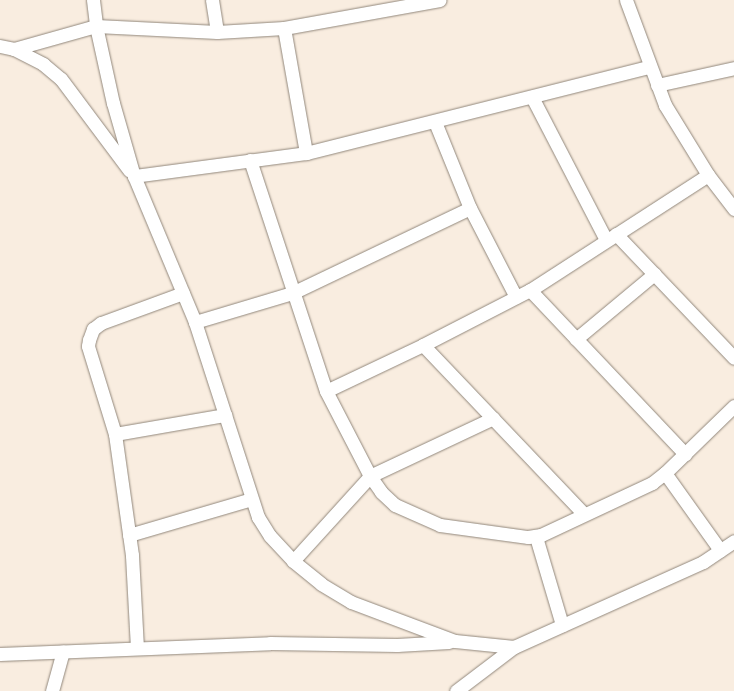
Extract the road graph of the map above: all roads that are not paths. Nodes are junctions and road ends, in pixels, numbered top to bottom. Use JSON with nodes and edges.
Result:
{"nodes":[{"id":1,"x":93,"y":0,"type":"edge"},
{"id":2,"x":212,"y":0,"type":"edge"},
{"id":3,"x":439,"y":0,"type":"edge"},
{"id":4,"x":626,"y":0,"type":"edge"},
{"id":5,"x":96,"y":26,"type":"junction"},
{"id":6,"x":284,"y":28,"type":"junction"},
{"id":7,"x":217,"y":32,"type":"junction"},
{"id":8,"x":0,"y":46,"type":"edge"},
{"id":9,"x":14,"y":49,"type":"junction"},
{"id":10,"x":649,"y":67,"type":"junction"},
{"id":11,"x":734,"y":68,"type":"edge"},
{"id":12,"x":657,"y":85,"type":"junction"},
{"id":13,"x":532,"y":97,"type":"junction"},
{"id":14,"x":435,"y":122,"type":"junction"},
{"id":15,"x":306,"y":153,"type":"junction"},
{"id":16,"x":250,"y":160,"type":"junction"},
{"id":17,"x":134,"y":176,"type":"junction"},
{"id":18,"x":708,"y":176,"type":"junction"},
{"id":19,"x":470,"y":208,"type":"junction"},
{"id":20,"x":734,"y":209,"type":"edge"},
{"id":21,"x":611,"y":237,"type":"junction"},
{"id":22,"x":654,"y":274,"type":"junction"},
{"id":23,"x":530,"y":290,"type":"junction"},
{"id":24,"x":183,"y":293,"type":"junction"},
{"id":25,"x":292,"y":294,"type":"junction"},
{"id":26,"x":516,"y":297,"type":"junction"},
{"id":27,"x":195,"y":322,"type":"junction"},
{"id":28,"x":576,"y":340,"type":"junction"},
{"id":29,"x":423,"y":345,"type":"junction"},
{"id":30,"x":734,"y":358,"type":"edge"},
{"id":31,"x":326,"y":391,"type":"junction"},
{"id":32,"x":734,"y":406,"type":"edge"},
{"id":33,"x":225,"y":415,"type":"junction"},
{"id":34,"x":493,"y":418,"type":"junction"},
{"id":35,"x":115,"y":434,"type":"junction"},
{"id":36,"x":685,"y":454,"type":"junction"},
{"id":37,"x":665,"y":473,"type":"junction"},
{"id":38,"x":370,"y":476,"type":"junction"},
{"id":39,"x":251,"y":499,"type":"junction"},
{"id":40,"x":584,"y":514,"type":"junction"},
{"id":41,"x":129,"y":535,"type":"junction"},
{"id":42,"x":536,"y":537,"type":"junction"},
{"id":43,"x":734,"y":540,"type":"edge"},
{"id":44,"x":720,"y":550,"type":"junction"},
{"id":45,"x":293,"y":561,"type":"junction"},
{"id":46,"x":562,"y":625,"type":"junction"},
{"id":47,"x":455,"y":641,"type":"junction"},
{"id":48,"x":514,"y":647,"type":"junction"},
{"id":49,"x":137,"y":648,"type":"junction"},
{"id":50,"x":63,"y":651,"type":"junction"},
{"id":51,"x":0,"y":654,"type":"edge"},
{"id":52,"x":52,"y":691,"type":"edge"},
{"id":53,"x":456,"y":691,"type":"edge"}],
"edges":[{"from":1,"to":5,"type":"street"},
{"from":2,"to":7,"type":"street"},
{"from":3,"to":6,"type":"street"},
{"from":4,"to":10,"type":"street"},
{"from":5,"to":7,"type":"street"},
{"from":5,"to":9,"type":"street"},
{"from":5,"to":17,"type":"street"},
{"from":6,"to":7,"type":"street"},
{"from":6,"to":15,"type":"street"},
{"from":8,"to":9,"type":"street"},
{"from":9,"to":17,"type":"street"},
{"from":10,"to":12,"type":"street"},
{"from":10,"to":13,"type":"street"},
{"from":11,"to":12,"type":"street"},
{"from":12,"to":18,"type":"street"},
{"from":13,"to":14,"type":"street"},
{"from":13,"to":21,"type":"street"},
{"from":14,"to":15,"type":"street"},
{"from":14,"to":19,"type":"street"},
{"from":15,"to":16,"type":"street"},
{"from":16,"to":17,"type":"street"},
{"from":16,"to":25,"type":"street"},
{"from":17,"to":24,"type":"street"},
{"from":18,"to":20,"type":"street"},
{"from":18,"to":21,"type":"street"},
{"from":19,"to":25,"type":"street"},
{"from":19,"to":26,"type":"street"},
{"from":21,"to":22,"type":"street"},
{"from":21,"to":23,"type":"street"},
{"from":22,"to":28,"type":"street"},
{"from":22,"to":30,"type":"street"},
{"from":23,"to":26,"type":"street"},
{"from":23,"to":28,"type":"street"},
{"from":24,"to":27,"type":"street"},
{"from":24,"to":35,"type":"street"},
{"from":25,"to":27,"type":"street"},
{"from":25,"to":31,"type":"street"},
{"from":26,"to":29,"type":"street"},
{"from":27,"to":33,"type":"street"},
{"from":28,"to":36,"type":"street"},
{"from":29,"to":31,"type":"street"},
{"from":29,"to":34,"type":"street"},
{"from":31,"to":38,"type":"street"},
{"from":32,"to":36,"type":"street"},
{"from":33,"to":35,"type":"street"},
{"from":33,"to":39,"type":"street"},
{"from":34,"to":38,"type":"street"},
{"from":34,"to":40,"type":"street"},
{"from":35,"to":41,"type":"street"},
{"from":36,"to":37,"type":"street"},
{"from":37,"to":40,"type":"street"},
{"from":37,"to":44,"type":"street"},
{"from":38,"to":42,"type":"street"},
{"from":38,"to":45,"type":"street"},
{"from":39,"to":41,"type":"street"},
{"from":39,"to":45,"type":"street"},
{"from":40,"to":42,"type":"street"},
{"from":41,"to":49,"type":"street"},
{"from":42,"to":46,"type":"street"},
{"from":43,"to":44,"type":"street"},
{"from":44,"to":46,"type":"street"},
{"from":45,"to":47,"type":"street"},
{"from":46,"to":48,"type":"street"},
{"from":47,"to":48,"type":"street"},
{"from":47,"to":49,"type":"street"},
{"from":48,"to":53,"type":"street"},
{"from":49,"to":50,"type":"street"},
{"from":50,"to":51,"type":"street"},
{"from":50,"to":52,"type":"street"}]}
